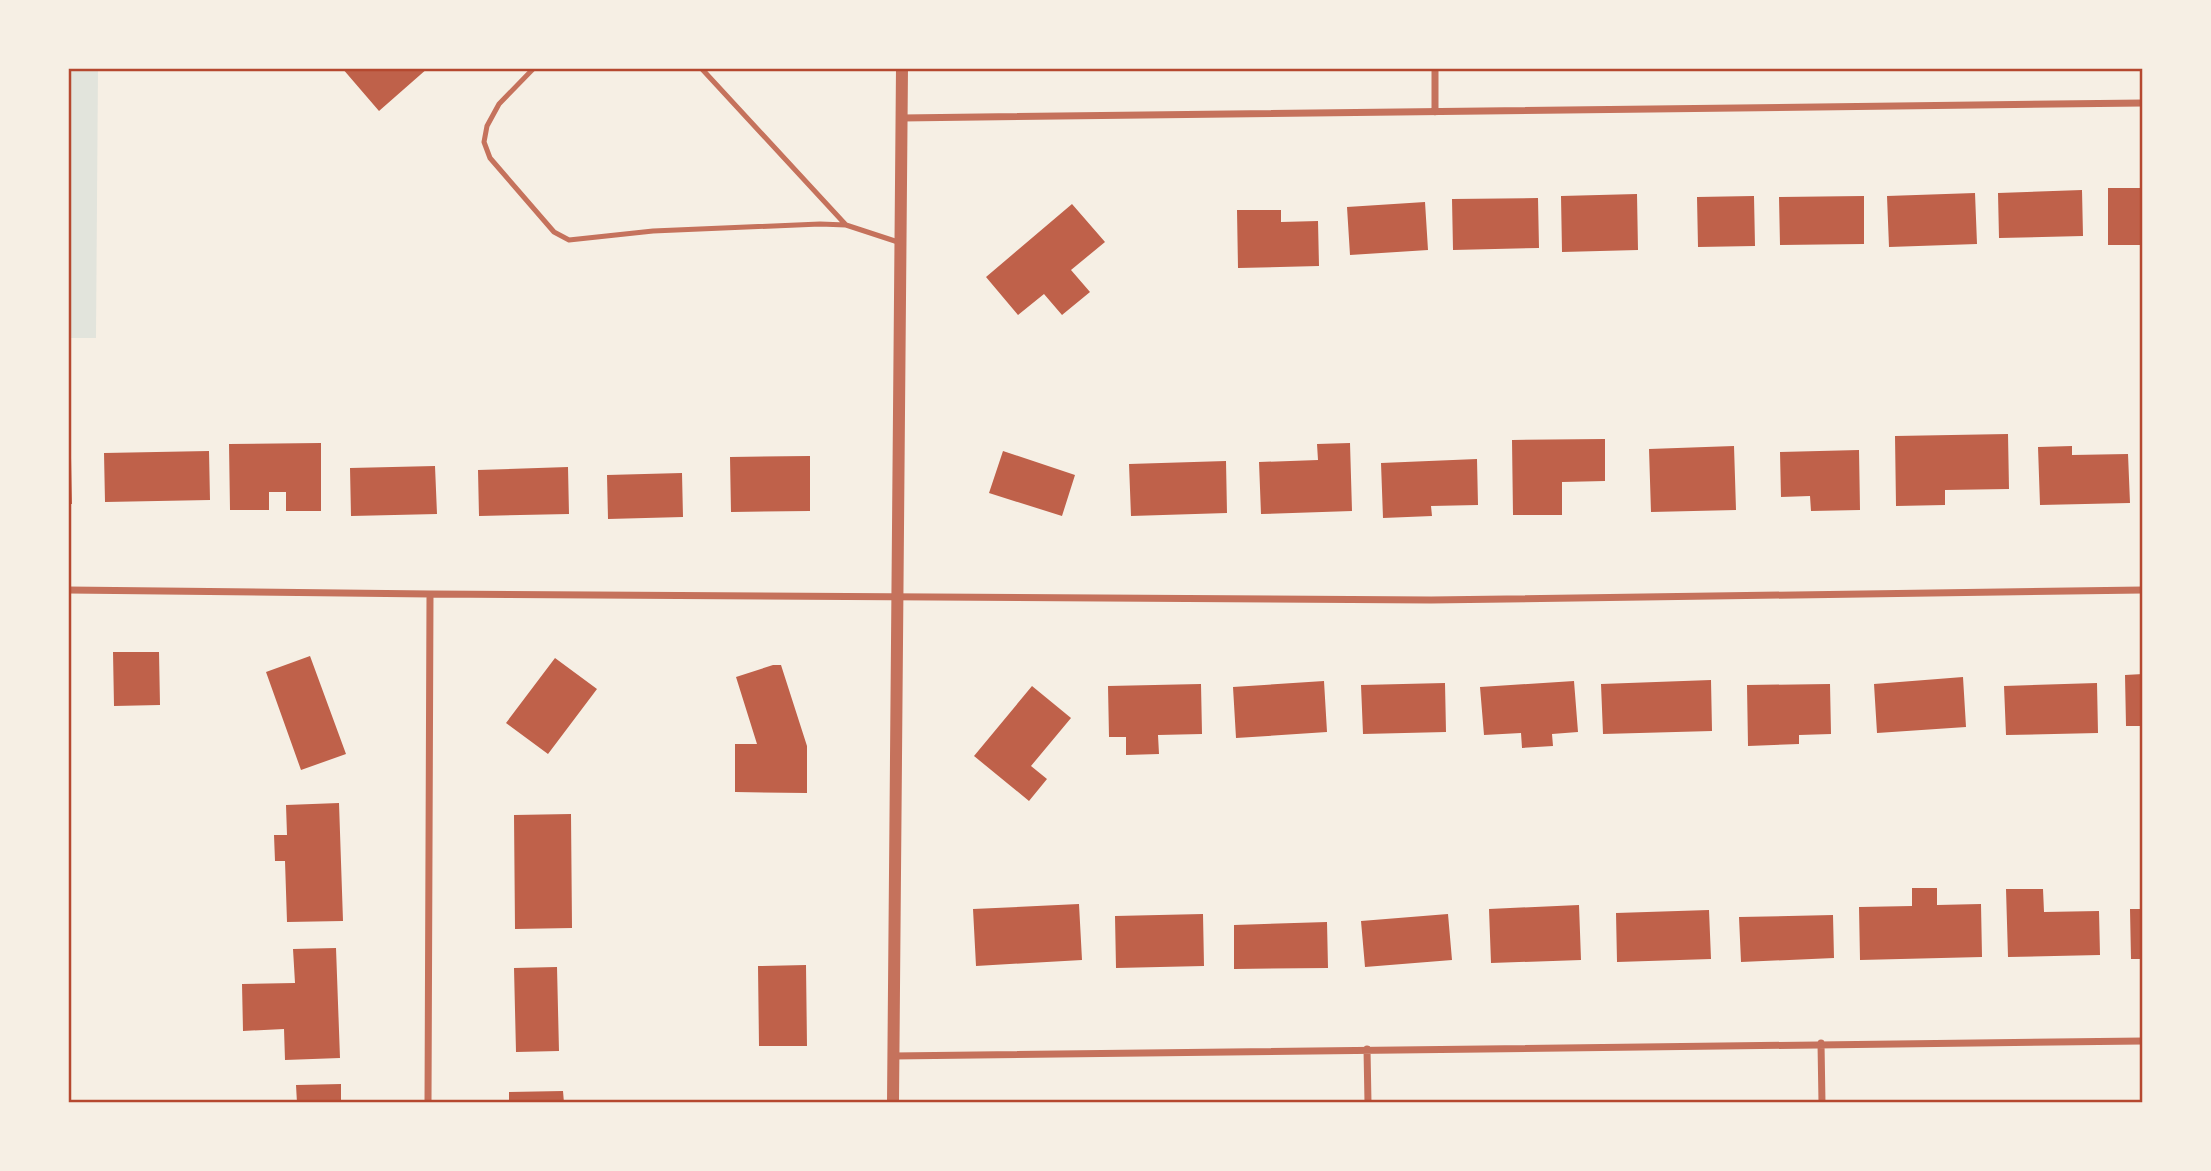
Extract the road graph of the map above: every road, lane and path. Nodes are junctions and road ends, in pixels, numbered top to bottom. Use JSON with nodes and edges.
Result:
{"nodes":[{"id":1,"x":534,"y":68,"type":"edge"},
{"id":2,"x":701,"y":68,"type":"edge"},
{"id":3,"x":902,"y":68,"type":"edge"},
{"id":4,"x":1435,"y":68,"type":"edge"},
{"id":5,"x":2143,"y":103,"type":"edge"},
{"id":6,"x":1435,"y":112,"type":"junction"},
{"id":7,"x":902,"y":118,"type":"junction"},
{"id":8,"x":846,"y":225,"type":"junction"},
{"id":9,"x":901,"y":243,"type":"junction"},
{"id":10,"x":68,"y":590,"type":"edge"},
{"id":11,"x":2143,"y":590,"type":"edge"},
{"id":12,"x":430,"y":594,"type":"junction"},
{"id":13,"x":897,"y":597,"type":"junction"},
{"id":14,"x":2143,"y":1041,"type":"edge"},
{"id":15,"x":1821,"y":1043,"type":"junction"},
{"id":16,"x":1367,"y":1049,"type":"junction"},
{"id":17,"x":893,"y":1056,"type":"junction"},
{"id":18,"x":428,"y":1103,"type":"edge"},
{"id":19,"x":893,"y":1103,"type":"edge"},
{"id":20,"x":1368,"y":1103,"type":"edge"},
{"id":21,"x":1822,"y":1103,"type":"edge"}],
"edges":[{"from":1,"to":8,"type":"lane"},
{"from":2,"to":8,"type":"lane"},
{"from":3,"to":7,"type":"street"},
{"from":4,"to":6,"type":"street"},
{"from":5,"to":6,"type":"street"},
{"from":6,"to":7,"type":"street"},
{"from":7,"to":9,"type":"street"},
{"from":8,"to":9,"type":"lane"},
{"from":9,"to":13,"type":"street"},
{"from":10,"to":12,"type":"street"},
{"from":11,"to":13,"type":"street"},
{"from":12,"to":13,"type":"street"},
{"from":12,"to":18,"type":"street"},
{"from":13,"to":17,"type":"street"},
{"from":14,"to":15,"type":"street"},
{"from":15,"to":16,"type":"street"},
{"from":15,"to":21,"type":"street"},
{"from":16,"to":17,"type":"street"},
{"from":16,"to":20,"type":"street"},
{"from":17,"to":19,"type":"street"}]}
